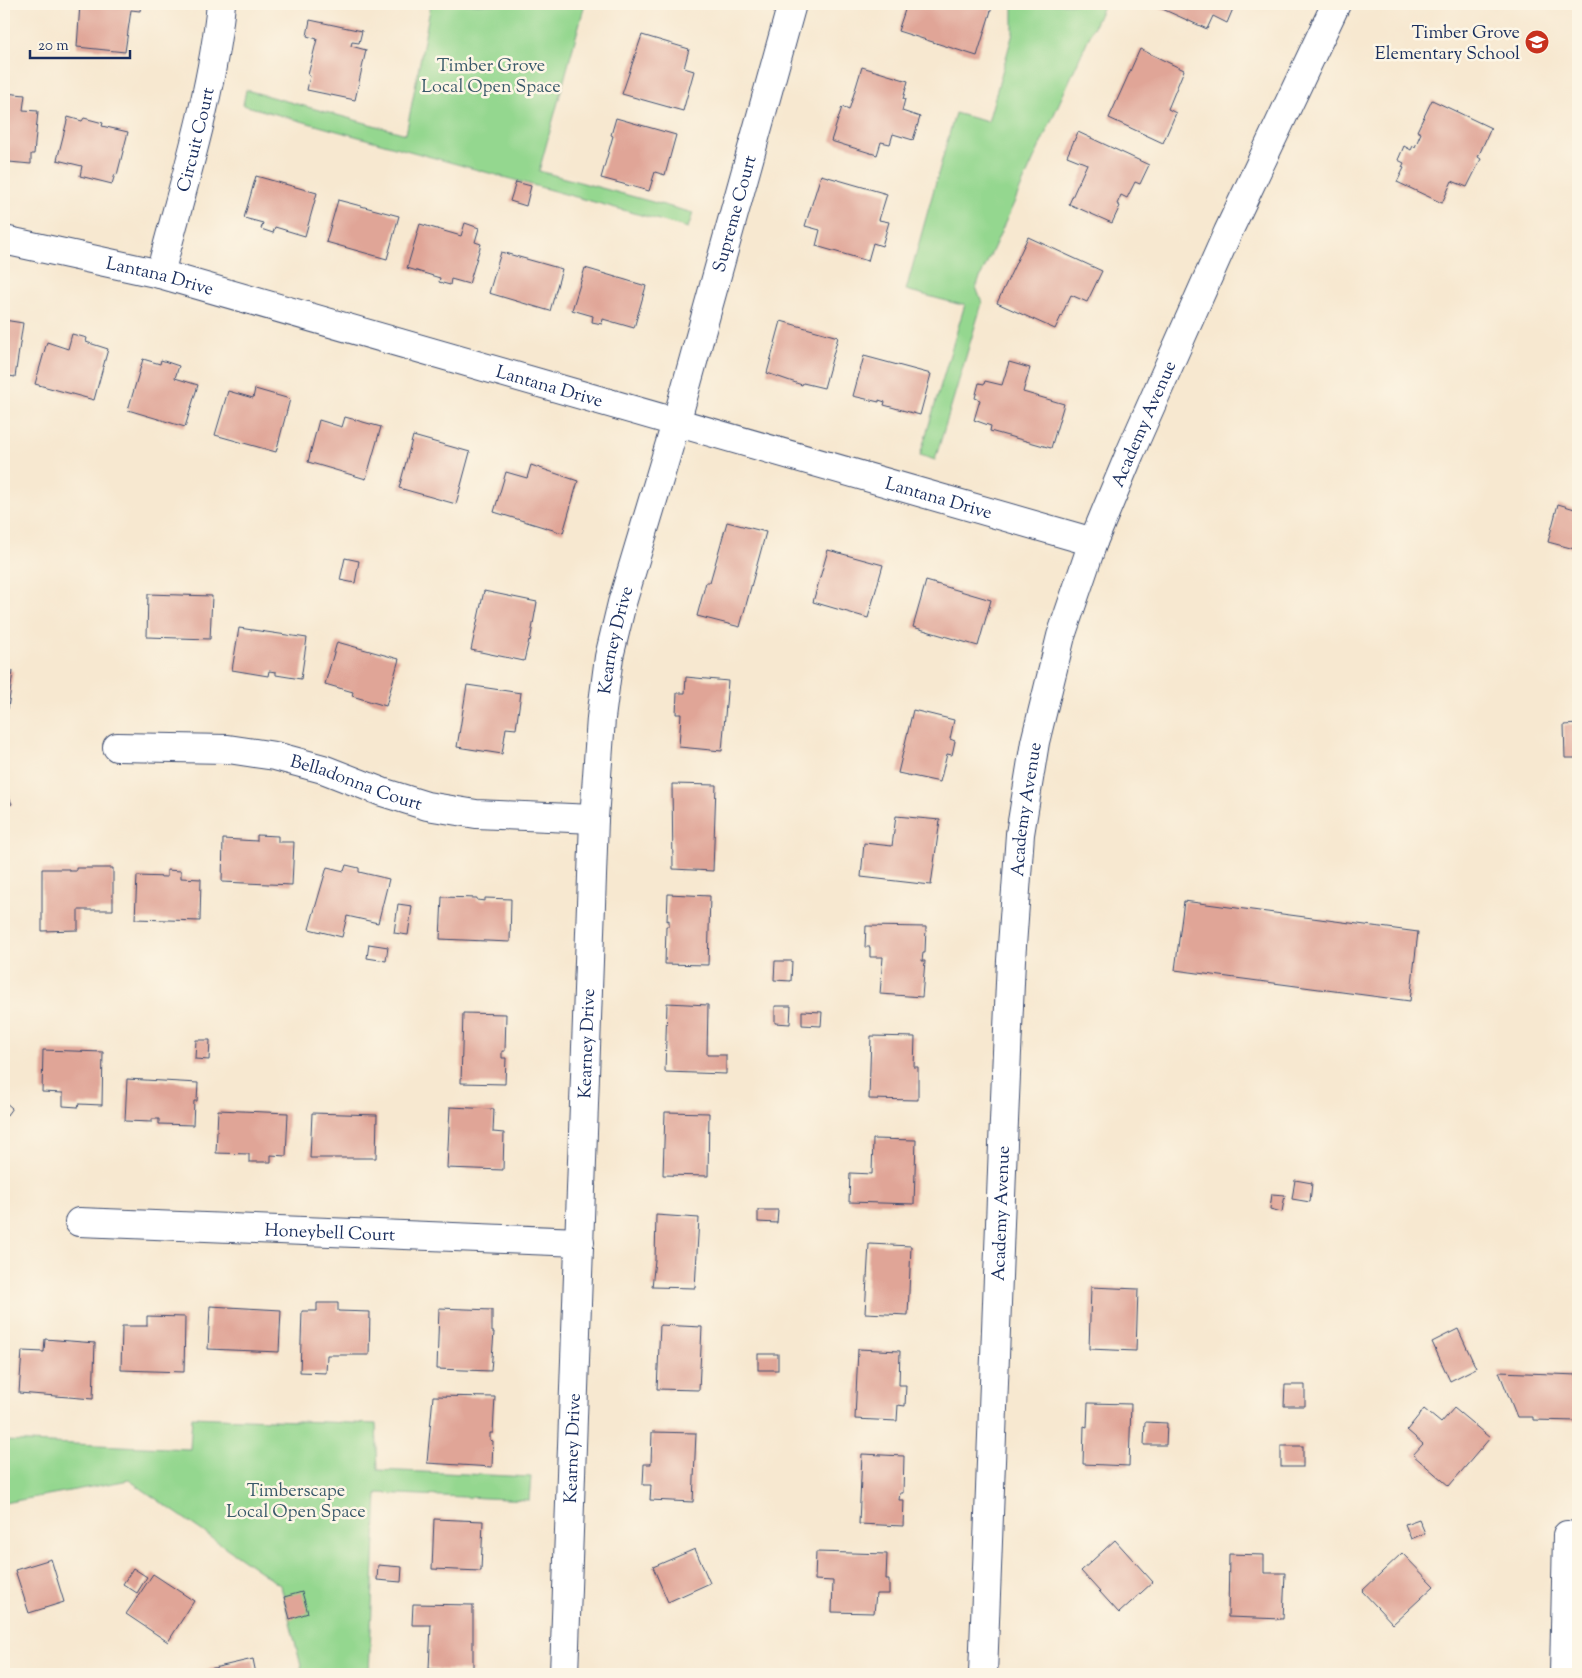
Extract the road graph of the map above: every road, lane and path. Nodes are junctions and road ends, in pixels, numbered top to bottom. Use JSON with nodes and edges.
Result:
{"nodes":[{"id":1,"x":221,"y":4,"type":"edge"},
{"id":2,"x":792,"y":4,"type":"edge"},
{"id":3,"x":1336,"y":4,"type":"edge"},
{"id":4,"x":4,"y":240,"type":"edge"},
{"id":5,"x":160,"y":274,"type":"junction"},
{"id":6,"x":676,"y":423,"type":"junction"},
{"id":7,"x":1092,"y":542,"type":"junction"},
{"id":8,"x":117,"y":747,"type":"dead end"},
{"id":9,"x":594,"y":819,"type":"junction"},
{"id":10,"x":79,"y":1222,"type":"dead end"},
{"id":11,"x":580,"y":1242,"type":"junction"},
{"id":12,"x":1567,"y":1535,"type":"dead end"},
{"id":13,"x":564,"y":1674,"type":"edge"},
{"id":14,"x":571,"y":1674,"type":"edge"},
{"id":15,"x":983,"y":1674,"type":"edge"},
{"id":16,"x":1564,"y":1674,"type":"edge"}],
"edges":[{"from":1,"to":5,"type":"street","name":"Circuit Court"},
{"from":2,"to":6,"type":"street","name":"Supreme Court"},
{"from":3,"to":7,"type":"street","name":"Academy Avenue"},
{"from":4,"to":5,"type":"street","name":"Lantana Drive"},
{"from":5,"to":6,"type":"street","name":"Lantana Drive"},
{"from":6,"to":7,"type":"street","name":"Lantana Drive"},
{"from":6,"to":9,"type":"street","name":"Kearney Drive"},
{"from":7,"to":15,"type":"street","name":"Academy Avenue"},
{"from":8,"to":9,"type":"street","name":"Belladonna Court"},
{"from":9,"to":11,"type":"street","name":"Kearney Drive"},
{"from":10,"to":11,"type":"street","name":"Honeybell Court"},
{"from":11,"to":13,"type":"street","name":"Kearney Drive"},
{"from":12,"to":16,"type":"street"},
{"from":13,"to":14,"type":"street"}]}
